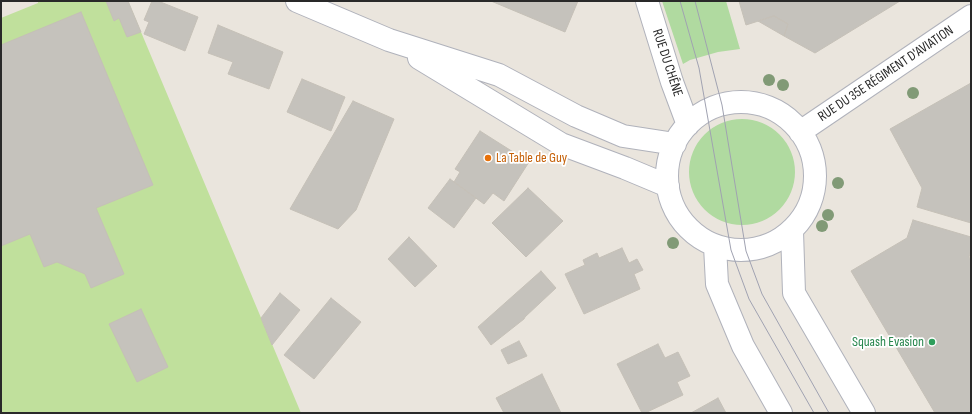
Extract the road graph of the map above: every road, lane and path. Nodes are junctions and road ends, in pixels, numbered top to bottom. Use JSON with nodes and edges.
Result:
{"nodes":[{"id":1,"x":297,"y":1,"type":"edge"},
{"id":2,"x":647,"y":1,"type":"edge"},
{"id":3,"x":971,"y":16,"type":"edge"},
{"id":4,"x":389,"y":40,"type":"junction"},
{"id":5,"x":688,"y":124,"type":"junction"},
{"id":6,"x":800,"y":132,"type":"junction"},
{"id":7,"x":675,"y":144,"type":"junction"},
{"id":8,"x":668,"y":186,"type":"junction"},
{"id":9,"x":792,"y":231,"type":"junction"},
{"id":10,"x":715,"y":246,"type":"junction"},
{"id":11,"x":781,"y":413,"type":"edge"},
{"id":12,"x":864,"y":413,"type":"edge"}],
"edges":[{"from":1,"to":4,"type":"street"},
{"from":2,"to":5,"type":"street","name":"RUE DU CHÊNE"},
{"from":3,"to":6,"type":"street","name":"RUE DU 35E RÉGIMENT D'AVIATION"},
{"from":4,"to":7,"type":"street"},
{"from":4,"to":8,"type":"street"},
{"from":5,"to":6,"type":"street"},
{"from":5,"to":7,"type":"street"},
{"from":6,"to":9,"type":"street"},
{"from":7,"to":8,"type":"street"},
{"from":8,"to":10,"type":"street"},
{"from":9,"to":10,"type":"street"},
{"from":9,"to":12,"type":"street"},
{"from":10,"to":11,"type":"street"}]}
